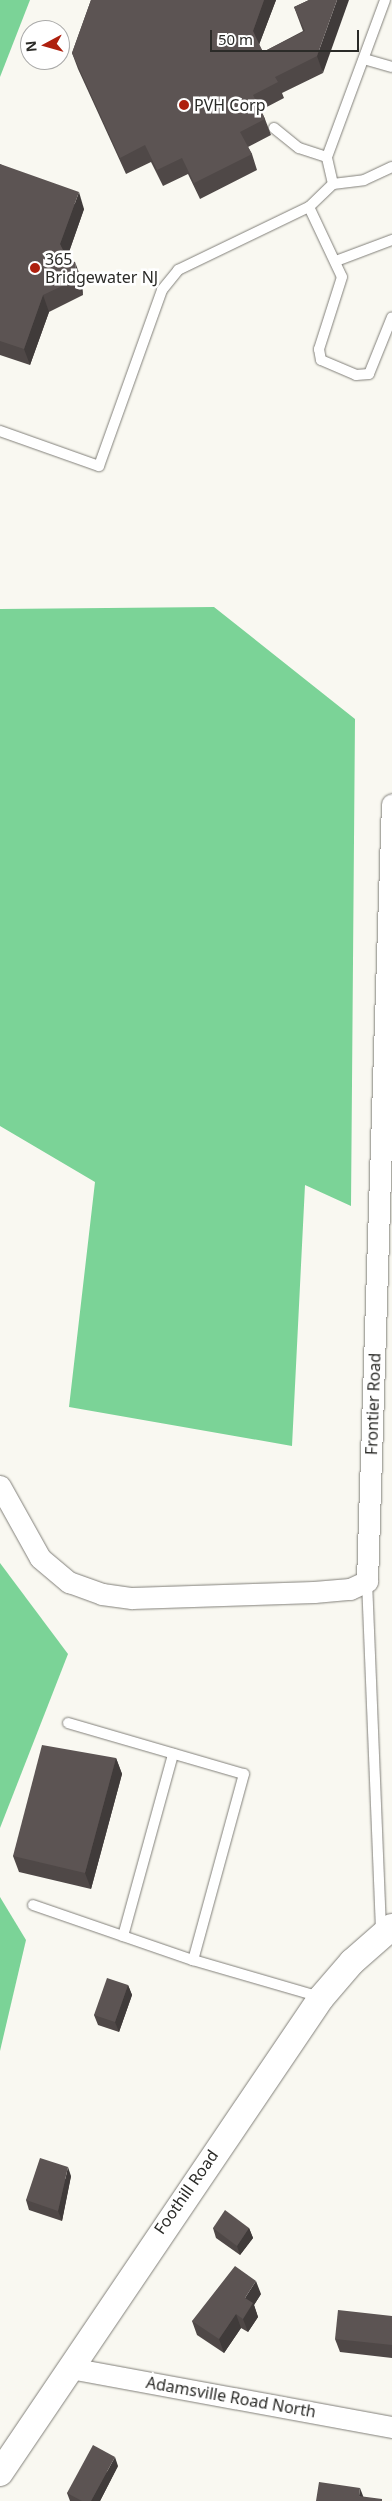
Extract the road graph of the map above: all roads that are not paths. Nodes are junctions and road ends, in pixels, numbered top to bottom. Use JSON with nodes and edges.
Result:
{"nodes":[{"id":1,"x":385,"y":0,"type":"edge"},
{"id":2,"x":364,"y":59,"type":"junction"},
{"id":3,"x":392,"y":67,"type":"edge"},
{"id":4,"x":274,"y":128,"type":"dead end"},
{"id":5,"x":327,"y":157,"type":"junction"},
{"id":6,"x":392,"y":167,"type":"edge"},
{"id":7,"x":333,"y":184,"type":"junction"},
{"id":8,"x":309,"y":207,"type":"junction"},
{"id":9,"x":392,"y":240,"type":"edge"},
{"id":10,"x":336,"y":261,"type":"junction"},
{"id":11,"x":392,"y":317,"type":"edge"},
{"id":12,"x":0,"y":431,"type":"edge"},
{"id":13,"x":392,"y":804,"type":"edge"},
{"id":14,"x":0,"y":1486,"type":"edge"},
{"id":15,"x":367,"y":1581,"type":"junction"},
{"id":16,"x":68,"y":1724,"type":"dead end"},
{"id":17,"x":173,"y":1754,"type":"junction"},
{"id":18,"x":33,"y":1905,"type":"dead end"},
{"id":19,"x":386,"y":1931,"type":"edge"},
{"id":20,"x":123,"y":1936,"type":"junction"},
{"id":21,"x":193,"y":1960,"type":"junction"},
{"id":22,"x":320,"y":1998,"type":"junction"},
{"id":23,"x":70,"y":2368,"type":"junction"},
{"id":24,"x":392,"y":2427,"type":"edge"},
{"id":25,"x":0,"y":2473,"type":"edge"}],
"edges":[{"from":1,"to":2,"type":"lane"},
{"from":2,"to":3,"type":"lane"},
{"from":2,"to":5,"type":"lane"},
{"from":4,"to":5,"type":"lane"},
{"from":5,"to":7,"type":"lane"},
{"from":6,"to":7,"type":"lane"},
{"from":7,"to":8,"type":"lane"},
{"from":8,"to":10,"type":"lane"},
{"from":8,"to":12,"type":"lane"},
{"from":9,"to":10,"type":"lane"},
{"from":10,"to":11,"type":"lane"},
{"from":13,"to":15,"type":"street","name":"Frontier Road"},
{"from":14,"to":15,"type":"street"},
{"from":15,"to":19,"type":"lane"},
{"from":16,"to":17,"type":"lane"},
{"from":17,"to":20,"type":"lane"},
{"from":17,"to":21,"type":"lane"},
{"from":18,"to":20,"type":"lane"},
{"from":19,"to":22,"type":"street","name":"Foothill Road"},
{"from":20,"to":21,"type":"lane"},
{"from":21,"to":22,"type":"lane"},
{"from":22,"to":23,"type":"street","name":"Foothill Road"},
{"from":23,"to":24,"type":"street","name":"Adamsville Road North"},
{"from":23,"to":25,"type":"street","name":"Foothill Road"}]}
